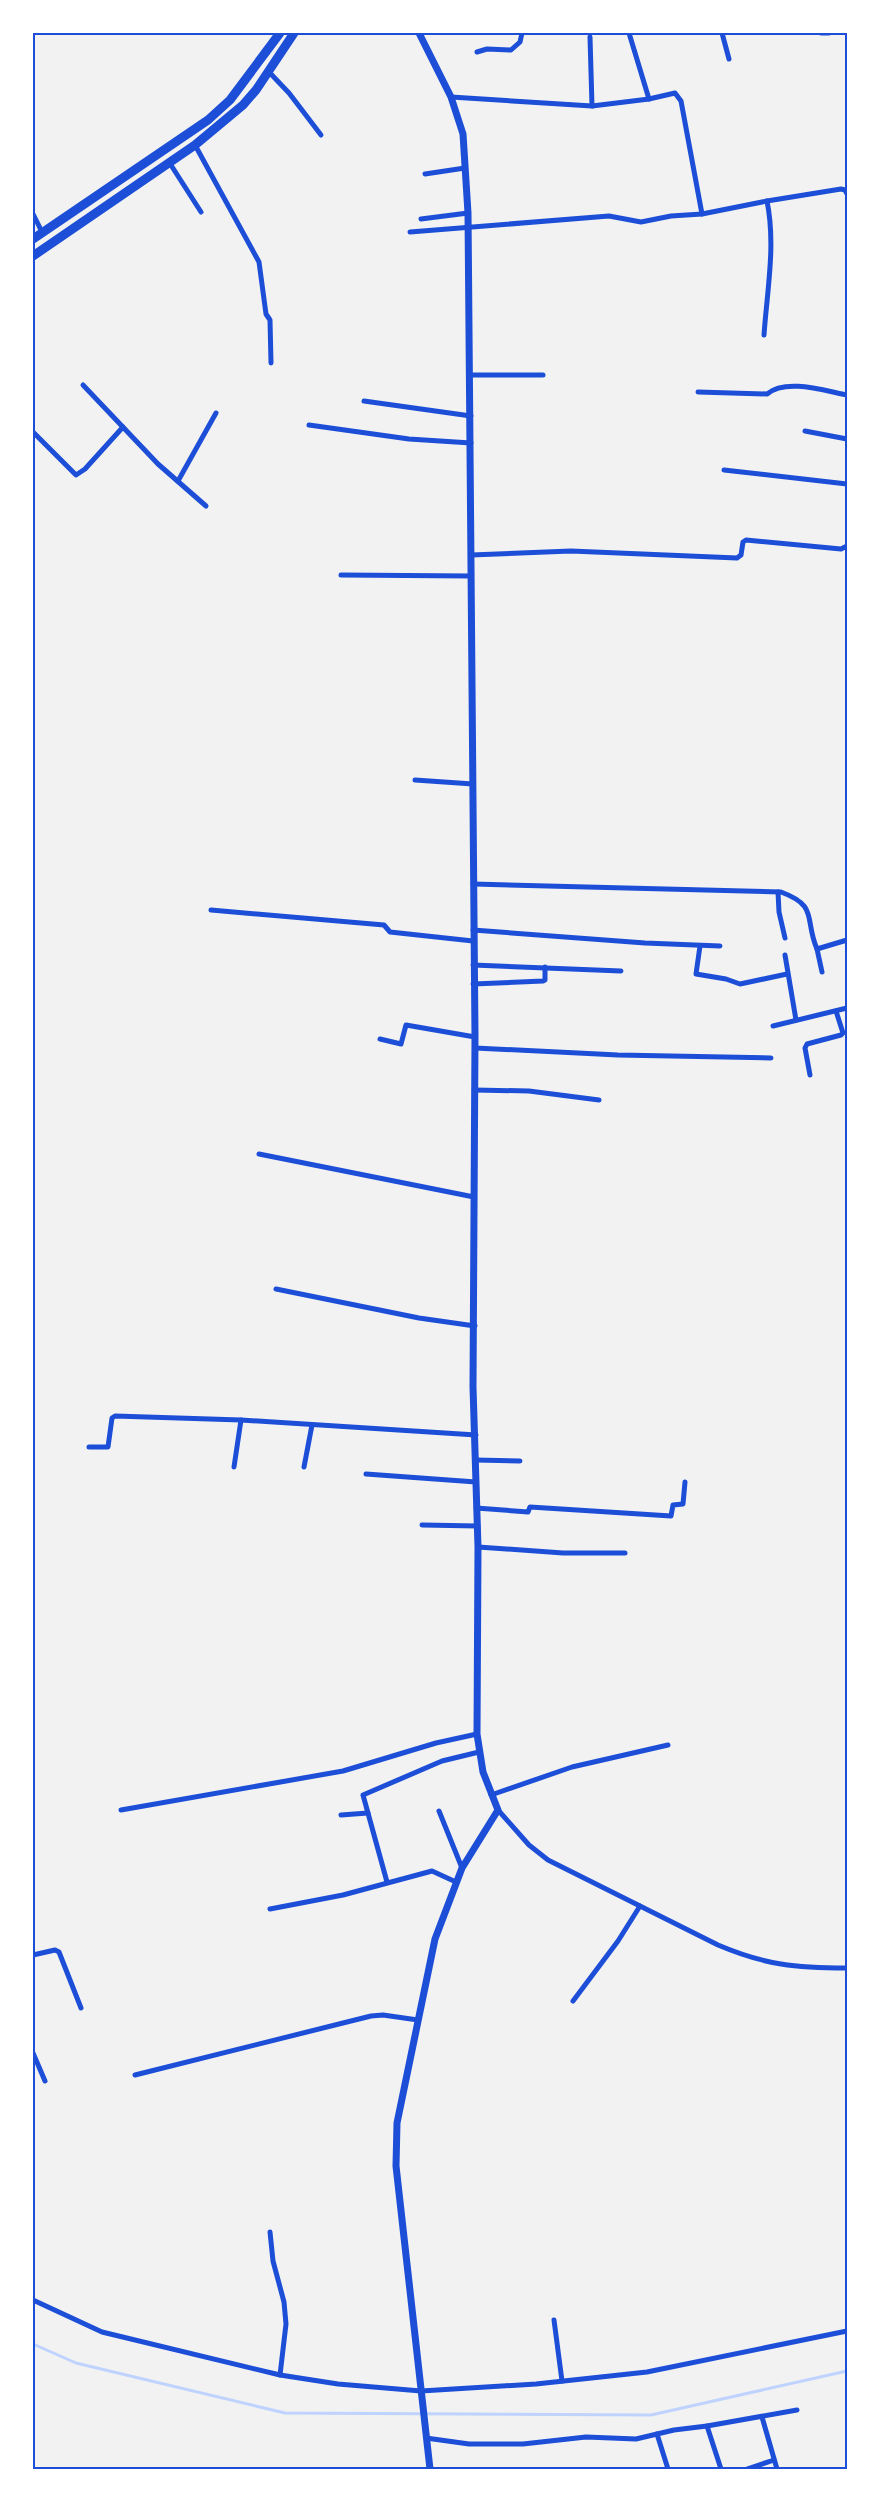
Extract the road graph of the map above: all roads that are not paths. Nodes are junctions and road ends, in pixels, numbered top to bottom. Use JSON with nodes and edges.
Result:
{"nodes":[{"id":1,"x":280,"y":33,"type":"edge"},
{"id":2,"x":294,"y":33,"type":"edge"},
{"id":3,"x":419,"y":33,"type":"edge"},
{"id":4,"x":522,"y":33,"type":"edge"},
{"id":5,"x":629,"y":33,"type":"edge"},
{"id":6,"x":722,"y":33,"type":"edge"},
{"id":7,"x":821,"y":33,"type":"edge"},
{"id":8,"x":829,"y":33,"type":"edge"},
{"id":9,"x":590,"y":37,"type":"dead end"},
{"id":10,"x":477,"y":52,"type":"dead end"},
{"id":11,"x":729,"y":59,"type":"dead end"},
{"id":12,"x":269,"y":72,"type":"junction"},
{"id":13,"x":451,"y":96,"type":"junction"},
{"id":14,"x":649,"y":99,"type":"junction"},
{"id":15,"x":592,"y":106,"type":"junction"},
{"id":16,"x":321,"y":135,"type":"dead end"},
{"id":17,"x":195,"y":145,"type":"junction"},
{"id":18,"x":169,"y":162,"type":"junction"},
{"id":19,"x":465,"y":168,"type":"junction"},
{"id":20,"x":425,"y":174,"type":"dead end"},
{"id":21,"x":847,"y":194,"type":"edge"},
{"id":22,"x":767,"y":201,"type":"junction"},
{"id":23,"x":201,"y":212,"type":"dead end"},
{"id":24,"x":468,"y":213,"type":"junction"},
{"id":25,"x":33,"y":214,"type":"edge"},
{"id":26,"x":702,"y":214,"type":"junction"},
{"id":27,"x":421,"y":219,"type":"dead end"},
{"id":28,"x":468,"y":229,"type":"junction"},
{"id":29,"x":42,"y":232,"type":"junction"},
{"id":30,"x":410,"y":232,"type":"dead end"},
{"id":31,"x":33,"y":238,"type":"edge"},
{"id":32,"x":33,"y":256,"type":"edge"},
{"id":33,"x":764,"y":335,"type":"dead end"},
{"id":34,"x":271,"y":363,"type":"dead end"},
{"id":35,"x":543,"y":375,"type":"dead end"},
{"id":36,"x":470,"y":377,"type":"junction"},
{"id":37,"x":83,"y":385,"type":"dead end"},
{"id":38,"x":698,"y":392,"type":"dead end"},
{"id":39,"x":847,"y":395,"type":"edge"},
{"id":40,"x":364,"y":401,"type":"dead end"},
{"id":41,"x":216,"y":413,"type":"dead end"},
{"id":42,"x":471,"y":416,"type":"junction"},
{"id":43,"x":309,"y":425,"type":"dead end"},
{"id":44,"x":123,"y":427,"type":"junction"},
{"id":45,"x":806,"y":430,"type":"dead end"},
{"id":46,"x":33,"y":432,"type":"edge"},
{"id":47,"x":847,"y":439,"type":"edge"},
{"id":48,"x":471,"y":443,"type":"junction"},
{"id":49,"x":724,"y":470,"type":"dead end"},
{"id":50,"x":178,"y":481,"type":"junction"},
{"id":51,"x":847,"y":484,"type":"edge"},
{"id":52,"x":206,"y":506,"type":"dead end"},
{"id":53,"x":847,"y":546,"type":"edge"},
{"id":54,"x":471,"y":555,"type":"junction"},
{"id":55,"x":342,"y":575,"type":"dead end"},
{"id":56,"x":471,"y":576,"type":"junction"},
{"id":57,"x":415,"y":780,"type":"dead end"},
{"id":58,"x":473,"y":784,"type":"junction"},
{"id":59,"x":473,"y":885,"type":"junction"},
{"id":60,"x":777,"y":892,"type":"junction"},
{"id":61,"x":211,"y":910,"type":"dead end"},
{"id":62,"x":473,"y":930,"type":"junction"},
{"id":63,"x":785,"y":938,"type":"dead end"},
{"id":64,"x":847,"y":940,"type":"edge"},
{"id":65,"x":472,"y":941,"type":"junction"},
{"id":66,"x":700,"y":946,"type":"junction"},
{"id":67,"x":720,"y":946,"type":"dead end"},
{"id":68,"x":817,"y":949,"type":"junction"},
{"id":69,"x":785,"y":956,"type":"dead end"},
{"id":70,"x":473,"y":965,"type":"junction"},
{"id":71,"x":545,"y":967,"type":"junction"},
{"id":72,"x":621,"y":971,"type":"dead end"},
{"id":73,"x":822,"y":972,"type":"dead end"},
{"id":74,"x":787,"y":974,"type":"junction"},
{"id":75,"x":473,"y":984,"type":"junction"},
{"id":76,"x":847,"y":1008,"type":"edge"},
{"id":77,"x":836,"y":1011,"type":"junction"},
{"id":78,"x":796,"y":1020,"type":"junction"},
{"id":79,"x":772,"y":1026,"type":"dead end"},
{"id":80,"x":475,"y":1037,"type":"junction"},
{"id":81,"x":380,"y":1039,"type":"dead end"},
{"id":82,"x":475,"y":1048,"type":"junction"},
{"id":83,"x":771,"y":1058,"type":"dead end"},
{"id":84,"x":810,"y":1074,"type":"dead end"},
{"id":85,"x":474,"y":1090,"type":"junction"},
{"id":86,"x":599,"y":1100,"type":"dead end"},
{"id":87,"x":259,"y":1154,"type":"dead end"},
{"id":88,"x":474,"y":1197,"type":"junction"},
{"id":89,"x":276,"y":1289,"type":"dead end"},
{"id":90,"x":475,"y":1326,"type":"junction"},
{"id":91,"x":241,"y":1420,"type":"junction"},
{"id":92,"x":312,"y":1425,"type":"junction"},
{"id":93,"x":476,"y":1435,"type":"junction"},
{"id":94,"x":89,"y":1447,"type":"dead end"},
{"id":95,"x":475,"y":1460,"type":"junction"},
{"id":96,"x":520,"y":1461,"type":"dead end"},
{"id":97,"x":234,"y":1467,"type":"dead end"},
{"id":98,"x":304,"y":1467,"type":"dead end"},
{"id":99,"x":366,"y":1474,"type":"dead end"},
{"id":100,"x":476,"y":1482,"type":"junction"},
{"id":101,"x":685,"y":1482,"type":"dead end"},
{"id":102,"x":476,"y":1508,"type":"junction"},
{"id":103,"x":422,"y":1526,"type":"dead end"},
{"id":104,"x":478,"y":1526,"type":"junction"},
{"id":105,"x":478,"y":1547,"type":"junction"},
{"id":106,"x":625,"y":1553,"type":"dead end"},
{"id":107,"x":477,"y":1734,"type":"junction"},
{"id":108,"x":668,"y":1745,"type":"dead end"},
{"id":109,"x":479,"y":1752,"type":"junction"},
{"id":110,"x":491,"y":1795,"type":"junction"},
{"id":111,"x":121,"y":1810,"type":"dead end"},
{"id":112,"x":498,"y":1810,"type":"junction"},
{"id":113,"x":439,"y":1811,"type":"dead end"},
{"id":114,"x":368,"y":1813,"type":"junction"},
{"id":115,"x":341,"y":1815,"type":"dead end"},
{"id":116,"x":462,"y":1868,"type":"junction"},
{"id":117,"x":387,"y":1882,"type":"junction"},
{"id":118,"x":456,"y":1882,"type":"junction"},
{"id":119,"x":640,"y":1906,"type":"junction"},
{"id":120,"x":270,"y":1909,"type":"dead end"},
{"id":121,"x":33,"y":1955,"type":"edge"},
{"id":122,"x":847,"y":1968,"type":"edge"},
{"id":123,"x":573,"y":2001,"type":"dead end"},
{"id":124,"x":81,"y":2008,"type":"dead end"},
{"id":125,"x":418,"y":2020,"type":"junction"},
{"id":126,"x":33,"y":2053,"type":"edge"},
{"id":127,"x":135,"y":2075,"type":"dead end"},
{"id":128,"x":45,"y":2081,"type":"dead end"},
{"id":129,"x":270,"y":2232,"type":"dead end"},
{"id":130,"x":33,"y":2300,"type":"edge"},
{"id":131,"x":554,"y":2320,"type":"dead end"},
{"id":132,"x":847,"y":2331,"type":"edge"},
{"id":133,"x":280,"y":2375,"type":"junction"},
{"id":134,"x":562,"y":2381,"type":"junction"},
{"id":135,"x":421,"y":2391,"type":"junction"},
{"id":136,"x":796,"y":2410,"type":"dead end"},
{"id":137,"x":762,"y":2416,"type":"junction"},
{"id":138,"x":707,"y":2426,"type":"junction"},
{"id":139,"x":656,"y":2434,"type":"junction"},
{"id":140,"x":426,"y":2437,"type":"junction"},
{"id":141,"x":774,"y":2460,"type":"junction"},
{"id":142,"x":430,"y":2469,"type":"edge"},
{"id":143,"x":668,"y":2469,"type":"edge"},
{"id":144,"x":721,"y":2469,"type":"edge"},
{"id":145,"x":747,"y":2469,"type":"edge"},
{"id":146,"x":777,"y":2469,"type":"edge"}],
"edges":[{"from":1,"to":29,"type":"highway"},
{"from":2,"to":12,"type":"highway"},
{"from":3,"to":13,"type":"street"},
{"from":4,"to":10,"type":"street"},
{"from":5,"to":14,"type":"street"},
{"from":6,"to":11,"type":"street"},
{"from":7,"to":8,"type":"street"},
{"from":9,"to":15,"type":"street"},
{"from":12,"to":16,"type":"street"},
{"from":12,"to":17,"type":"highway"},
{"from":13,"to":15,"type":"street"},
{"from":13,"to":19,"type":"street"},
{"from":14,"to":15,"type":"street"},
{"from":14,"to":26,"type":"street"},
{"from":17,"to":18,"type":"highway"},
{"from":17,"to":34,"type":"street"},
{"from":18,"to":23,"type":"street"},
{"from":18,"to":32,"type":"highway"},
{"from":19,"to":20,"type":"street"},
{"from":19,"to":24,"type":"street"},
{"from":21,"to":22,"type":"street"},
{"from":22,"to":26,"type":"street"},
{"from":22,"to":33,"type":"street"},
{"from":24,"to":27,"type":"street"},
{"from":24,"to":28,"type":"street"},
{"from":25,"to":29,"type":"street"},
{"from":26,"to":28,"type":"street"},
{"from":28,"to":30,"type":"street"},
{"from":28,"to":36,"type":"street"},
{"from":29,"to":31,"type":"highway"},
{"from":35,"to":36,"type":"street"},
{"from":36,"to":42,"type":"street"},
{"from":37,"to":44,"type":"street"},
{"from":38,"to":39,"type":"street"},
{"from":40,"to":42,"type":"street"},
{"from":41,"to":50,"type":"street"},
{"from":42,"to":48,"type":"street"},
{"from":43,"to":48,"type":"street"},
{"from":44,"to":46,"type":"street"},
{"from":44,"to":50,"type":"street"},
{"from":45,"to":47,"type":"street"},
{"from":48,"to":54,"type":"street"},
{"from":49,"to":51,"type":"street"},
{"from":50,"to":52,"type":"street"},
{"from":53,"to":54,"type":"street"},
{"from":54,"to":56,"type":"street"},
{"from":55,"to":56,"type":"street"},
{"from":56,"to":58,"type":"street"},
{"from":57,"to":58,"type":"street"},
{"from":58,"to":59,"type":"street"},
{"from":59,"to":60,"type":"street"},
{"from":59,"to":62,"type":"street"},
{"from":60,"to":63,"type":"street"},
{"from":60,"to":68,"type":"street"},
{"from":61,"to":65,"type":"street"},
{"from":62,"to":65,"type":"street"},
{"from":62,"to":66,"type":"street"},
{"from":64,"to":68,"type":"street"},
{"from":65,"to":70,"type":"street"},
{"from":66,"to":67,"type":"street"},
{"from":66,"to":74,"type":"street"},
{"from":68,"to":73,"type":"street"},
{"from":69,"to":74,"type":"street"},
{"from":70,"to":71,"type":"street"},
{"from":70,"to":75,"type":"street"},
{"from":71,"to":72,"type":"street"},
{"from":71,"to":75,"type":"street"},
{"from":74,"to":78,"type":"street"},
{"from":75,"to":80,"type":"street"},
{"from":76,"to":77,"type":"street"},
{"from":77,"to":78,"type":"street"},
{"from":77,"to":84,"type":"street"},
{"from":78,"to":79,"type":"street"},
{"from":80,"to":81,"type":"street"},
{"from":80,"to":82,"type":"street"},
{"from":82,"to":83,"type":"street"},
{"from":82,"to":85,"type":"street"},
{"from":85,"to":86,"type":"street"},
{"from":85,"to":88,"type":"street"},
{"from":87,"to":88,"type":"street"},
{"from":88,"to":90,"type":"street"},
{"from":89,"to":90,"type":"street"},
{"from":90,"to":93,"type":"street"},
{"from":91,"to":92,"type":"street"},
{"from":91,"to":94,"type":"street"},
{"from":91,"to":97,"type":"street"},
{"from":92,"to":93,"type":"street"},
{"from":92,"to":98,"type":"street"},
{"from":93,"to":95,"type":"street"},
{"from":95,"to":96,"type":"street"},
{"from":95,"to":100,"type":"street"},
{"from":99,"to":100,"type":"street"},
{"from":100,"to":102,"type":"street"},
{"from":101,"to":102,"type":"street"},
{"from":102,"to":104,"type":"street"},
{"from":103,"to":104,"type":"street"},
{"from":104,"to":105,"type":"street"},
{"from":105,"to":106,"type":"street"},
{"from":105,"to":107,"type":"street"},
{"from":107,"to":109,"type":"street"},
{"from":107,"to":111,"type":"street"},
{"from":108,"to":110,"type":"street"},
{"from":109,"to":110,"type":"street"},
{"from":109,"to":114,"type":"street"},
{"from":110,"to":112,"type":"street"},
{"from":112,"to":116,"type":"street"},
{"from":112,"to":119,"type":"street"},
{"from":113,"to":116,"type":"street"},
{"from":114,"to":115,"type":"street"},
{"from":114,"to":117,"type":"street"},
{"from":116,"to":118,"type":"street"},
{"from":117,"to":118,"type":"street"},
{"from":117,"to":120,"type":"street"},
{"from":118,"to":125,"type":"street"},
{"from":119,"to":122,"type":"street"},
{"from":119,"to":123,"type":"street"},
{"from":121,"to":124,"type":"street"},
{"from":125,"to":127,"type":"street"},
{"from":125,"to":135,"type":"street"},
{"from":126,"to":128,"type":"street"},
{"from":129,"to":133,"type":"street"},
{"from":130,"to":133,"type":"street"},
{"from":131,"to":134,"type":"street"},
{"from":132,"to":134,"type":"street"},
{"from":133,"to":135,"type":"street"},
{"from":134,"to":135,"type":"street"},
{"from":135,"to":140,"type":"street"},
{"from":136,"to":137,"type":"street"},
{"from":137,"to":138,"type":"street"},
{"from":137,"to":141,"type":"street"},
{"from":138,"to":139,"type":"street"},
{"from":138,"to":144,"type":"street"},
{"from":139,"to":140,"type":"street"},
{"from":139,"to":143,"type":"street"},
{"from":140,"to":142,"type":"street"},
{"from":141,"to":145,"type":"street"},
{"from":141,"to":146,"type":"street"}]}
